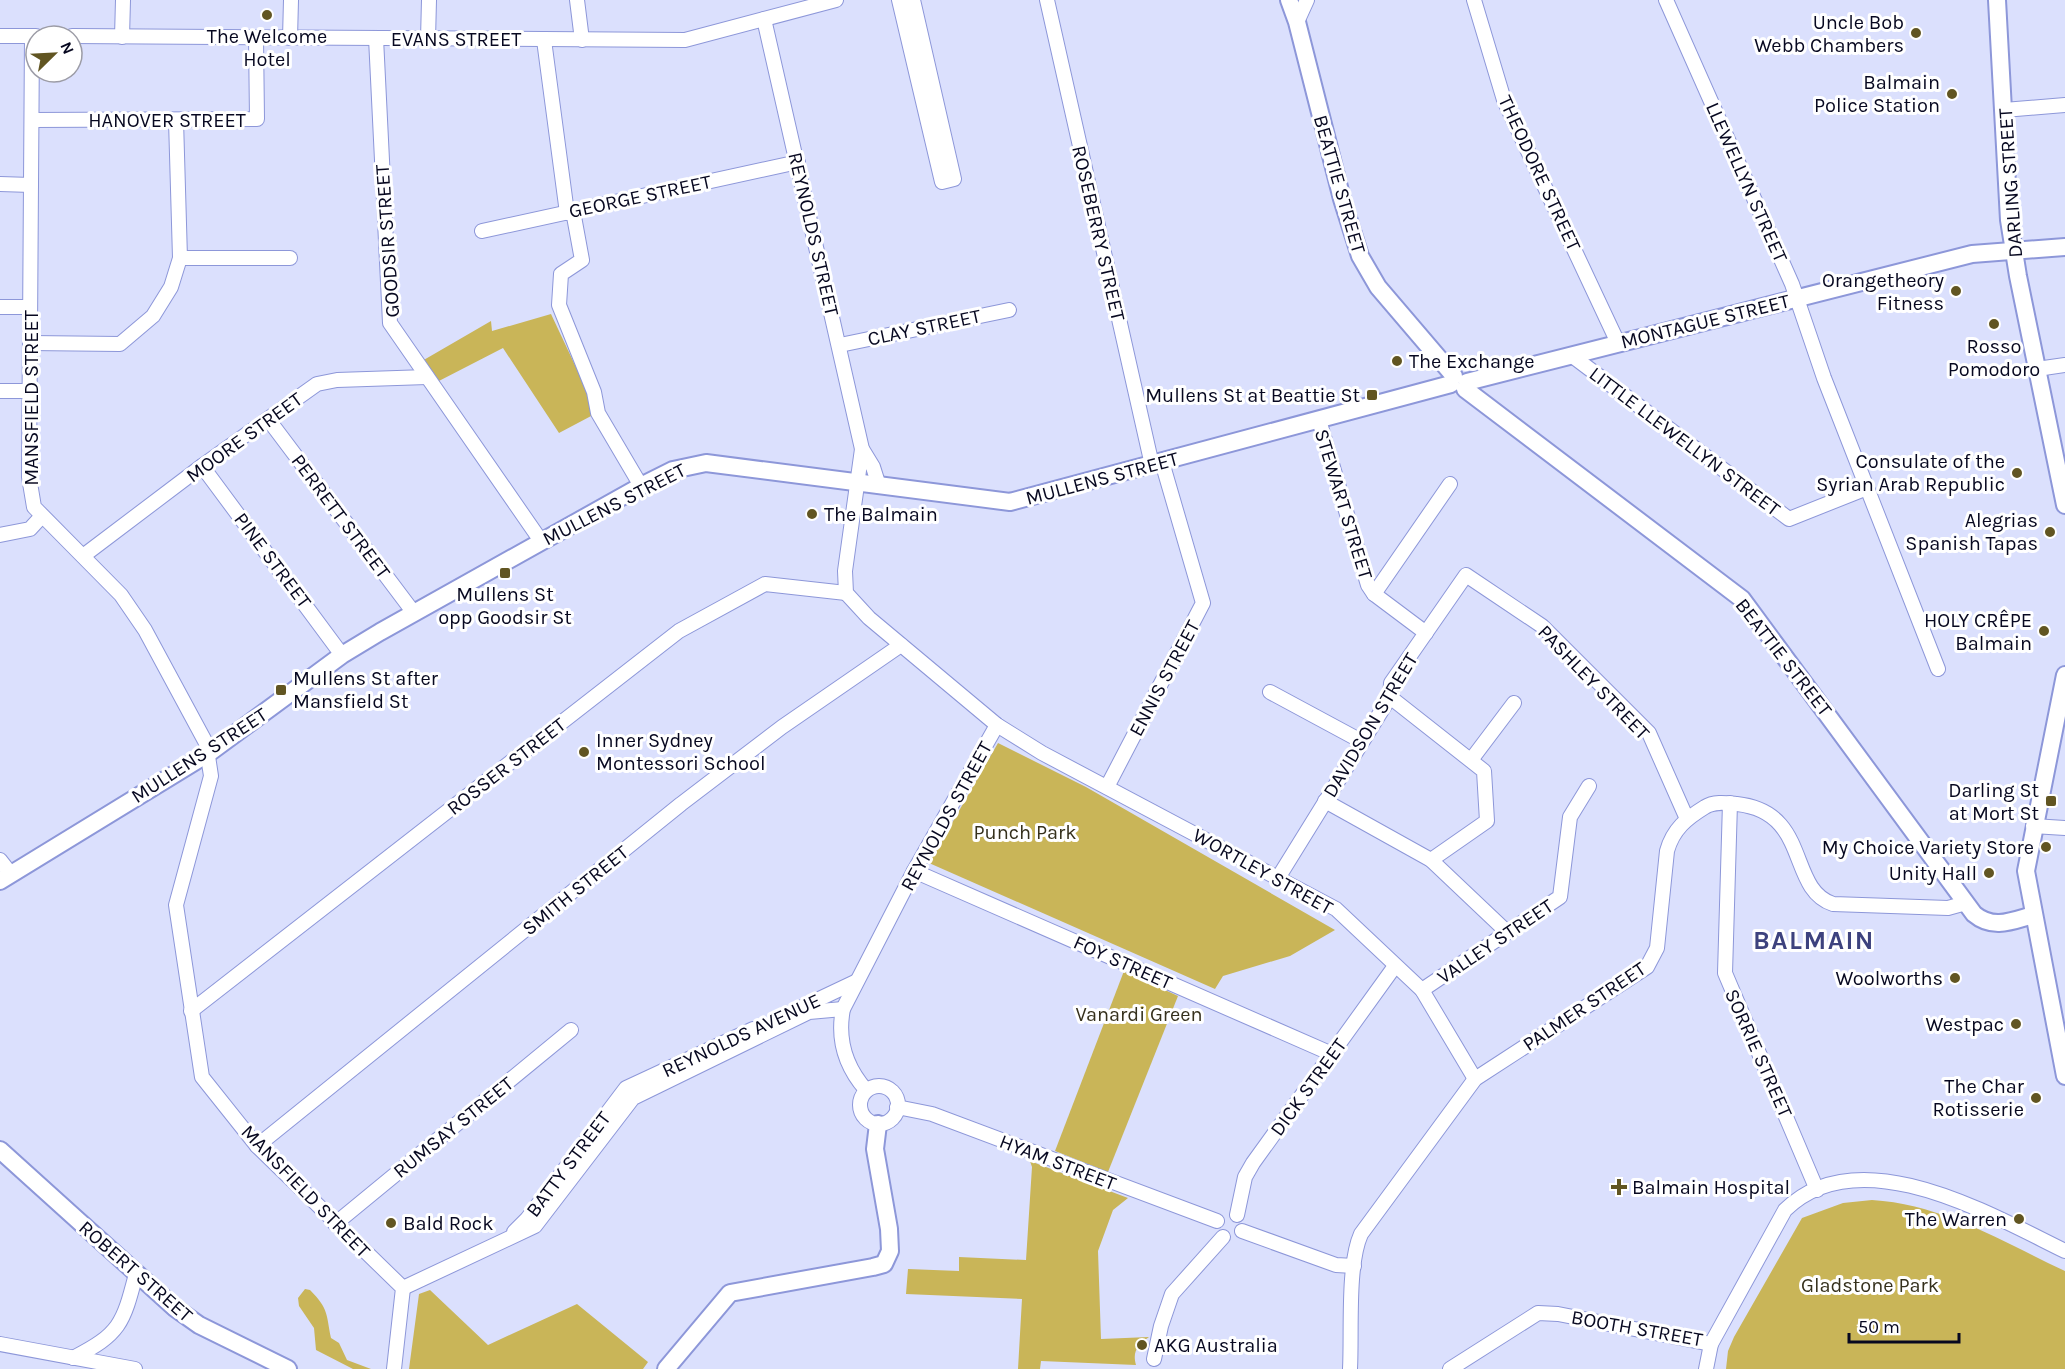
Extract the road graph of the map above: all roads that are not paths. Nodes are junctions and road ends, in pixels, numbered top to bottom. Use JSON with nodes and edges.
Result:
{"nodes":[{"id":1,"x":123,"y":0,"type":"edge"},
{"id":2,"x":291,"y":0,"type":"edge"},
{"id":3,"x":429,"y":0,"type":"edge"},
{"id":4,"x":577,"y":0,"type":"edge"},
{"id":5,"x":836,"y":0,"type":"edge"},
{"id":6,"x":899,"y":0,"type":"edge"},
{"id":7,"x":913,"y":0,"type":"edge"},
{"id":8,"x":1047,"y":0,"type":"edge"},
{"id":9,"x":1289,"y":0,"type":"edge"},
{"id":10,"x":1307,"y":0,"type":"edge"},
{"id":11,"x":1474,"y":0,"type":"edge"},
{"id":12,"x":1666,"y":0,"type":"edge"},
{"id":13,"x":1997,"y":0,"type":"edge"},
{"id":14,"x":785,"y":7,"type":"edge"},
{"id":15,"x":764,"y":20,"type":"junction"},
{"id":16,"x":1298,"y":22,"type":"junction"},
{"id":17,"x":0,"y":36,"type":"edge"},
{"id":18,"x":24,"y":36,"type":"edge"},
{"id":19,"x":84,"y":36,"type":"edge"},
{"id":20,"x":122,"y":37,"type":"junction"},
{"id":21,"x":256,"y":38,"type":"junction"},
{"id":22,"x":290,"y":38,"type":"junction"},
{"id":23,"x":376,"y":38,"type":"junction"},
{"id":24,"x":428,"y":39,"type":"junction"},
{"id":25,"x":544,"y":40,"type":"junction"},
{"id":26,"x":582,"y":40,"type":"junction"},
{"id":27,"x":33,"y":84,"type":"edge"},
{"id":28,"x":926,"y":86,"type":"junction"},
{"id":29,"x":2065,"y":105,"type":"edge"},
{"id":30,"x":2004,"y":110,"type":"junction"},
{"id":31,"x":32,"y":120,"type":"junction"},
{"id":32,"x":176,"y":120,"type":"junction"},
{"id":33,"x":798,"y":162,"type":"junction"},
{"id":34,"x":0,"y":184,"type":"edge"},
{"id":35,"x":31,"y":184,"type":"junction"},
{"id":36,"x":570,"y":212,"type":"junction"},
{"id":37,"x":482,"y":231,"type":"dead end"},
{"id":38,"x":2065,"y":247,"type":"edge"},
{"id":39,"x":2014,"y":250,"type":"junction"},
{"id":40,"x":180,"y":258,"type":"junction"},
{"id":41,"x":290,"y":258,"type":"dead end"},
{"id":42,"x":1797,"y":298,"type":"junction"},
{"id":43,"x":0,"y":307,"type":"edge"},
{"id":44,"x":30,"y":307,"type":"junction"},
{"id":45,"x":1009,"y":310,"type":"dead end"},
{"id":46,"x":1618,"y":342,"type":"junction"},
{"id":47,"x":30,"y":343,"type":"junction"},
{"id":48,"x":840,"y":345,"type":"junction"},
{"id":49,"x":1571,"y":355,"type":"junction"},
{"id":50,"x":2065,"y":365,"type":"edge"},
{"id":51,"x":2037,"y":369,"type":"junction"},
{"id":52,"x":427,"y":377,"type":"junction"},
{"id":53,"x":1459,"y":383,"type":"junction"},
{"id":54,"x":0,"y":391,"type":"edge"},
{"id":55,"x":29,"y":391,"type":"junction"},
{"id":56,"x":268,"y":419,"type":"junction"},
{"id":57,"x":1319,"y":420,"type":"junction"},
{"id":58,"x":862,"y":449,"type":"junction"},
{"id":59,"x":1157,"y":464,"type":"junction"},
{"id":60,"x":202,"y":466,"type":"junction"},
{"id":61,"x":2062,"y":473,"type":"edge"},
{"id":62,"x":856,"y":483,"type":"junction"},
{"id":63,"x":1450,"y":484,"type":"dead end"},
{"id":64,"x":641,"y":486,"type":"junction"},
{"id":65,"x":879,"y":486,"type":"junction"},
{"id":66,"x":1867,"y":488,"type":"junction"},
{"id":67,"x":2065,"y":505,"type":"edge"},
{"id":68,"x":41,"y":518,"type":"junction"},
{"id":69,"x":0,"y":535,"type":"edge"},
{"id":70,"x":541,"y":541,"type":"junction"},
{"id":71,"x":83,"y":556,"type":"junction"},
{"id":72,"x":1466,"y":575,"type":"joint"},
{"id":73,"x":846,"y":593,"type":"junction"},
{"id":74,"x":1374,"y":594,"type":"junction"},
{"id":75,"x":414,"y":613,"type":"junction"},
{"id":76,"x":1426,"y":633,"type":"junction"},
{"id":77,"x":901,"y":645,"type":"junction"},
{"id":78,"x":342,"y":655,"type":"junction"},
{"id":79,"x":1938,"y":669,"type":"dead end"},
{"id":80,"x":2065,"y":675,"type":"edge"},
{"id":81,"x":1270,"y":692,"type":"dead end"},
{"id":82,"x":1390,"y":697,"type":"junction"},
{"id":83,"x":1514,"y":703,"type":"dead end"},
{"id":84,"x":2061,"y":711,"type":"edge"},
{"id":85,"x":997,"y":725,"type":"junction"},
{"id":86,"x":1361,"y":741,"type":"junction"},
{"id":87,"x":209,"y":753,"type":"junction"},
{"id":88,"x":1471,"y":760,"type":"junction"},
{"id":89,"x":1589,"y":786,"type":"dead end"},
{"id":90,"x":1107,"y":787,"type":"junction"},
{"id":91,"x":1325,"y":801,"type":"junction"},
{"id":92,"x":1730,"y":803,"type":"junction"},
{"id":93,"x":1687,"y":819,"type":"junction"},
{"id":94,"x":2033,"y":826,"type":"junction"},
{"id":95,"x":2065,"y":828,"type":"edge"},
{"id":96,"x":0,"y":860,"type":"edge"},
{"id":97,"x":1431,"y":860,"type":"junction"},
{"id":98,"x":915,"y":871,"type":"junction"},
{"id":99,"x":6,"y":878,"type":"edge"},
{"id":100,"x":1278,"y":878,"type":"junction"},
{"id":101,"x":1965,"y":903,"type":"junction"},
{"id":102,"x":2033,"y":915,"type":"junction"},
{"id":103,"x":1507,"y":932,"type":"junction"},
{"id":104,"x":1395,"y":966,"type":"junction"},
{"id":105,"x":855,"y":982,"type":"junction"},
{"id":106,"x":1422,"y":990,"type":"junction"},
{"id":107,"x":843,"y":1009,"type":"junction"},
{"id":108,"x":191,"y":1011,"type":"junction"},
{"id":109,"x":571,"y":1030,"type":"dead end"},
{"id":110,"x":1332,"y":1054,"type":"junction"},
{"id":111,"x":2065,"y":1076,"type":"edge"},
{"id":112,"x":1475,"y":1079,"type":"junction"},
{"id":113,"x":866,"y":1090,"type":"junction"},
{"id":114,"x":630,"y":1093,"type":"junction"},
{"id":115,"x":897,"y":1107,"type":"junction"},
{"id":116,"x":878,"y":1124,"type":"junction"},
{"id":117,"x":257,"y":1146,"type":"junction"},
{"id":118,"x":0,"y":1150,"type":"edge"},
{"id":119,"x":1817,"y":1190,"type":"junction"},
{"id":120,"x":1237,"y":1215,"type":"junction"},
{"id":121,"x":1217,"y":1221,"type":"junction"},
{"id":122,"x":335,"y":1224,"type":"junction"},
{"id":123,"x":1242,"y":1231,"type":"junction"},
{"id":124,"x":1222,"y":1237,"type":"junction"},
{"id":125,"x":2065,"y":1251,"type":"edge"},
{"id":126,"x":1354,"y":1266,"type":"junction"},
{"id":127,"x":136,"y":1274,"type":"junction"},
{"id":128,"x":403,"y":1288,"type":"junction"},
{"id":129,"x":0,"y":1344,"type":"edge"},
{"id":130,"x":1711,"y":1344,"type":"junction"},
{"id":131,"x":73,"y":1358,"type":"junction"},
{"id":132,"x":1154,"y":1359,"type":"dead end"},
{"id":133,"x":1471,"y":1363,"type":"edge"},
{"id":134,"x":135,"y":1369,"type":"edge"},
{"id":135,"x":288,"y":1369,"type":"edge"},
{"id":136,"x":394,"y":1369,"type":"edge"},
{"id":137,"x":666,"y":1369,"type":"edge"},
{"id":138,"x":1350,"y":1369,"type":"edge"},
{"id":139,"x":1450,"y":1369,"type":"edge"},
{"id":140,"x":1706,"y":1369,"type":"edge"}],
"edges":[{"from":1,"to":20,"type":"street"},
{"from":2,"to":22,"type":"street"},
{"from":3,"to":24,"type":"street"},
{"from":4,"to":26,"type":"street"},
{"from":5,"to":14,"type":"street","name":"EVANS STREET"},
{"from":6,"to":28,"type":"street"},
{"from":7,"to":28,"type":"street"},
{"from":8,"to":59,"type":"street","name":"ROSEBERRY STREET"},
{"from":9,"to":16,"type":"street","name":"BEATTIE STREET"},
{"from":10,"to":16,"type":"street"},
{"from":11,"to":46,"type":"street","name":"THEODORE STREET"},
{"from":12,"to":42,"type":"street","name":"LLEWELLYN STREET"},
{"from":13,"to":30,"type":"street","name":"DARLING STREET"},
{"from":14,"to":15,"type":"street","name":"EVANS STREET"},
{"from":15,"to":26,"type":"street","name":"EVANS STREET"},
{"from":15,"to":33,"type":"street","name":"REYNOLDS STREET"},
{"from":16,"to":53,"type":"street","name":"BEATTIE STREET"},
{"from":17,"to":18,"type":"street"},
{"from":19,"to":20,"type":"street","name":"EVANS STREET"},
{"from":20,"to":21,"type":"street","name":"EVANS STREET"},
{"from":21,"to":22,"type":"street","name":"EVANS STREET"},
{"from":21,"to":32,"type":"street","name":"HANOVER STREET"},
{"from":22,"to":23,"type":"street","name":"EVANS STREET"},
{"from":23,"to":24,"type":"street","name":"EVANS STREET"},
{"from":23,"to":52,"type":"street","name":"GOODSIR STREET"},
{"from":24,"to":25,"type":"street","name":"EVANS STREET"},
{"from":25,"to":26,"type":"street","name":"EVANS STREET"},
{"from":25,"to":36,"type":"street"},
{"from":27,"to":31,"type":"street","name":"MANSFIELD STREET"},
{"from":28,"to":28,"type":"street"},
{"from":29,"to":30,"type":"street"},
{"from":30,"to":39,"type":"street","name":"DARLING STREET"},
{"from":31,"to":32,"type":"street","name":"HANOVER STREET"},
{"from":31,"to":35,"type":"street","name":"MANSFIELD STREET"},
{"from":32,"to":40,"type":"street"},
{"from":33,"to":36,"type":"street","name":"GEORGE STREET"},
{"from":33,"to":48,"type":"street","name":"REYNOLDS STREET"},
{"from":34,"to":35,"type":"street"},
{"from":35,"to":44,"type":"street","name":"MANSFIELD STREET"},
{"from":36,"to":37,"type":"street","name":"GEORGE STREET"},
{"from":36,"to":64,"type":"street"},
{"from":38,"to":39,"type":"street","name":"MONTAGUE STREET"},
{"from":39,"to":42,"type":"street","name":"MONTAGUE STREET"},
{"from":39,"to":51,"type":"street","name":"DARLING STREET"},
{"from":40,"to":41,"type":"street"},
{"from":40,"to":47,"type":"street"},
{"from":42,"to":46,"type":"street","name":"MONTAGUE STREET"},
{"from":42,"to":66,"type":"street","name":"LLEWELLYN STREET"},
{"from":43,"to":44,"type":"street"},
{"from":44,"to":47,"type":"street","name":"MANSFIELD STREET"},
{"from":45,"to":48,"type":"street","name":"CLAY STREET"},
{"from":46,"to":49,"type":"street","name":"MONTAGUE STREET"},
{"from":47,"to":55,"type":"street","name":"MANSFIELD STREET"},
{"from":48,"to":58,"type":"street","name":"REYNOLDS STREET"},
{"from":49,"to":53,"type":"street","name":"MONTAGUE STREET"},
{"from":49,"to":66,"type":"street","name":"LITTLE LLEWELLYN STREET"},
{"from":50,"to":51,"type":"street"},
{"from":51,"to":61,"type":"street","name":"DARLING STREET"},
{"from":52,"to":56,"type":"street","name":"MOORE STREET"},
{"from":52,"to":70,"type":"street","name":"GOODSIR STREET"},
{"from":53,"to":57,"type":"street","name":"MULLENS STREET"},
{"from":53,"to":101,"type":"street","name":"BEATTIE STREET"},
{"from":54,"to":55,"type":"street"},
{"from":55,"to":68,"type":"street","name":"MANSFIELD STREET"},
{"from":56,"to":60,"type":"street","name":"MOORE STREET"},
{"from":56,"to":75,"type":"street","name":"PERRETT STREET"},
{"from":57,"to":59,"type":"street","name":"MULLENS STREET"},
{"from":57,"to":74,"type":"street","name":"STEWART STREET"},
{"from":58,"to":62,"type":"street","name":"REYNOLDS STREET"},
{"from":58,"to":65,"type":"street","name":"REYNOLDS STREET"},
{"from":59,"to":65,"type":"street","name":"MULLENS STREET"},
{"from":59,"to":90,"type":"street","name":"ENNIS STREET"},
{"from":60,"to":71,"type":"street","name":"MOORE STREET"},
{"from":60,"to":78,"type":"street","name":"PINE STREET"},
{"from":61,"to":67,"type":"street","name":"DARLING STREET"},
{"from":62,"to":64,"type":"street","name":"MULLENS STREET"},
{"from":62,"to":65,"type":"street","name":"MULLENS STREET"},
{"from":62,"to":73,"type":"street","name":"REYNOLDS STREET"},
{"from":63,"to":74,"type":"street"},
{"from":64,"to":70,"type":"street","name":"MULLENS STREET"},
{"from":66,"to":79,"type":"street","name":"LLEWELLYN STREET"},
{"from":68,"to":69,"type":"street"},
{"from":68,"to":71,"type":"street","name":"MANSFIELD STREET"},
{"from":70,"to":75,"type":"street","name":"MULLENS STREET"},
{"from":71,"to":87,"type":"street","name":"MANSFIELD STREET"},
{"from":72,"to":76,"type":"street","name":"DAVIDSON STREET"},
{"from":72,"to":93,"type":"street","name":"PASHLEY STREET"},
{"from":73,"to":77,"type":"street","name":"REYNOLDS STREET"},
{"from":73,"to":108,"type":"street","name":"ROSSER STREET"},
{"from":74,"to":76,"type":"street","name":"STEWART STREET"},
{"from":75,"to":78,"type":"street","name":"MULLENS STREET"},
{"from":76,"to":82,"type":"street","name":"DAVIDSON STREET"},
{"from":77,"to":85,"type":"street","name":"REYNOLDS STREET"},
{"from":77,"to":117,"type":"street","name":"SMITH STREET"},
{"from":78,"to":87,"type":"street","name":"MULLENS STREET"},
{"from":80,"to":84,"type":"street"},
{"from":81,"to":86,"type":"street"},
{"from":82,"to":86,"type":"street","name":"DAVIDSON STREET"},
{"from":82,"to":88,"type":"street"},
{"from":83,"to":88,"type":"street"},
{"from":84,"to":94,"type":"street"},
{"from":85,"to":90,"type":"street","name":"WORTLEY STREET"},
{"from":85,"to":98,"type":"street","name":"REYNOLDS STREET"},
{"from":86,"to":91,"type":"street","name":"DAVIDSON STREET"},
{"from":87,"to":99,"type":"street","name":"MULLENS STREET"},
{"from":87,"to":108,"type":"street","name":"MANSFIELD STREET"},
{"from":88,"to":97,"type":"street"},
{"from":89,"to":103,"type":"street","name":"VALLEY STREET"},
{"from":90,"to":100,"type":"street","name":"WORTLEY STREET"},
{"from":91,"to":97,"type":"street"},
{"from":91,"to":100,"type":"street","name":"DAVIDSON STREET"},
{"from":92,"to":93,"type":"street","name":"PALMER STREET"},
{"from":92,"to":101,"type":"street","name":"PALMER STREET"},
{"from":92,"to":119,"type":"street","name":"SORRIE STREET"},
{"from":93,"to":112,"type":"street","name":"PALMER STREET"},
{"from":94,"to":95,"type":"street"},
{"from":94,"to":102,"type":"street"},
{"from":96,"to":99,"type":"street"},
{"from":97,"to":103,"type":"street"},
{"from":98,"to":105,"type":"street","name":"REYNOLDS STREET"},
{"from":98,"to":110,"type":"street","name":"FOY STREET"},
{"from":100,"to":104,"type":"street","name":"WORTLEY STREET"},
{"from":101,"to":102,"type":"street","name":"BEATTIE STREET"},
{"from":102,"to":111,"type":"street"},
{"from":103,"to":106,"type":"street","name":"VALLEY STREET"},
{"from":104,"to":106,"type":"street","name":"WORTLEY STREET"},
{"from":104,"to":110,"type":"street","name":"DICK STREET"},
{"from":105,"to":107,"type":"street","name":"REYNOLDS STREET"},
{"from":105,"to":114,"type":"street","name":"REYNOLDS AVENUE"},
{"from":106,"to":112,"type":"street","name":"WORTLEY STREET"},
{"from":107,"to":113,"type":"street","name":"REYNOLDS STREET"},
{"from":107,"to":114,"type":"street","name":"REYNOLDS AVENUE"},
{"from":108,"to":117,"type":"street","name":"MANSFIELD STREET"},
{"from":109,"to":122,"type":"street","name":"RUMSAY STREET"},
{"from":110,"to":120,"type":"street","name":"DICK STREET"},
{"from":112,"to":126,"type":"street","name":"PALMER STREET"},
{"from":113,"to":115,"type":"street"},
{"from":113,"to":116,"type":"street"},
{"from":114,"to":128,"type":"street","name":"BATTY STREET"},
{"from":115,"to":116,"type":"street"},
{"from":115,"to":121,"type":"street","name":"HYAM STREET"},
{"from":116,"to":137,"type":"street"},
{"from":117,"to":122,"type":"street","name":"MANSFIELD STREET"},
{"from":118,"to":127,"type":"street","name":"ROBERT STREET"},
{"from":119,"to":125,"type":"street","name":"BOOTH STREET"},
{"from":119,"to":130,"type":"street","name":"BOOTH STREET"},
{"from":120,"to":121,"type":"street"},
{"from":120,"to":123,"type":"street"},
{"from":121,"to":124,"type":"street"},
{"from":122,"to":128,"type":"street","name":"MANSFIELD STREET"},
{"from":123,"to":124,"type":"street"},
{"from":123,"to":126,"type":"street"},
{"from":124,"to":132,"type":"street"},
{"from":126,"to":138,"type":"street","name":"PALMER STREET"},
{"from":127,"to":131,"type":"street"},
{"from":127,"to":135,"type":"street","name":"ROBERT STREET"},
{"from":128,"to":136,"type":"street"},
{"from":129,"to":131,"type":"street"},
{"from":130,"to":133,"type":"street","name":"BOOTH STREET"},
{"from":130,"to":140,"type":"street"},
{"from":131,"to":134,"type":"street"},
{"from":133,"to":139,"type":"street","name":"BOOTH STREET"}]}
